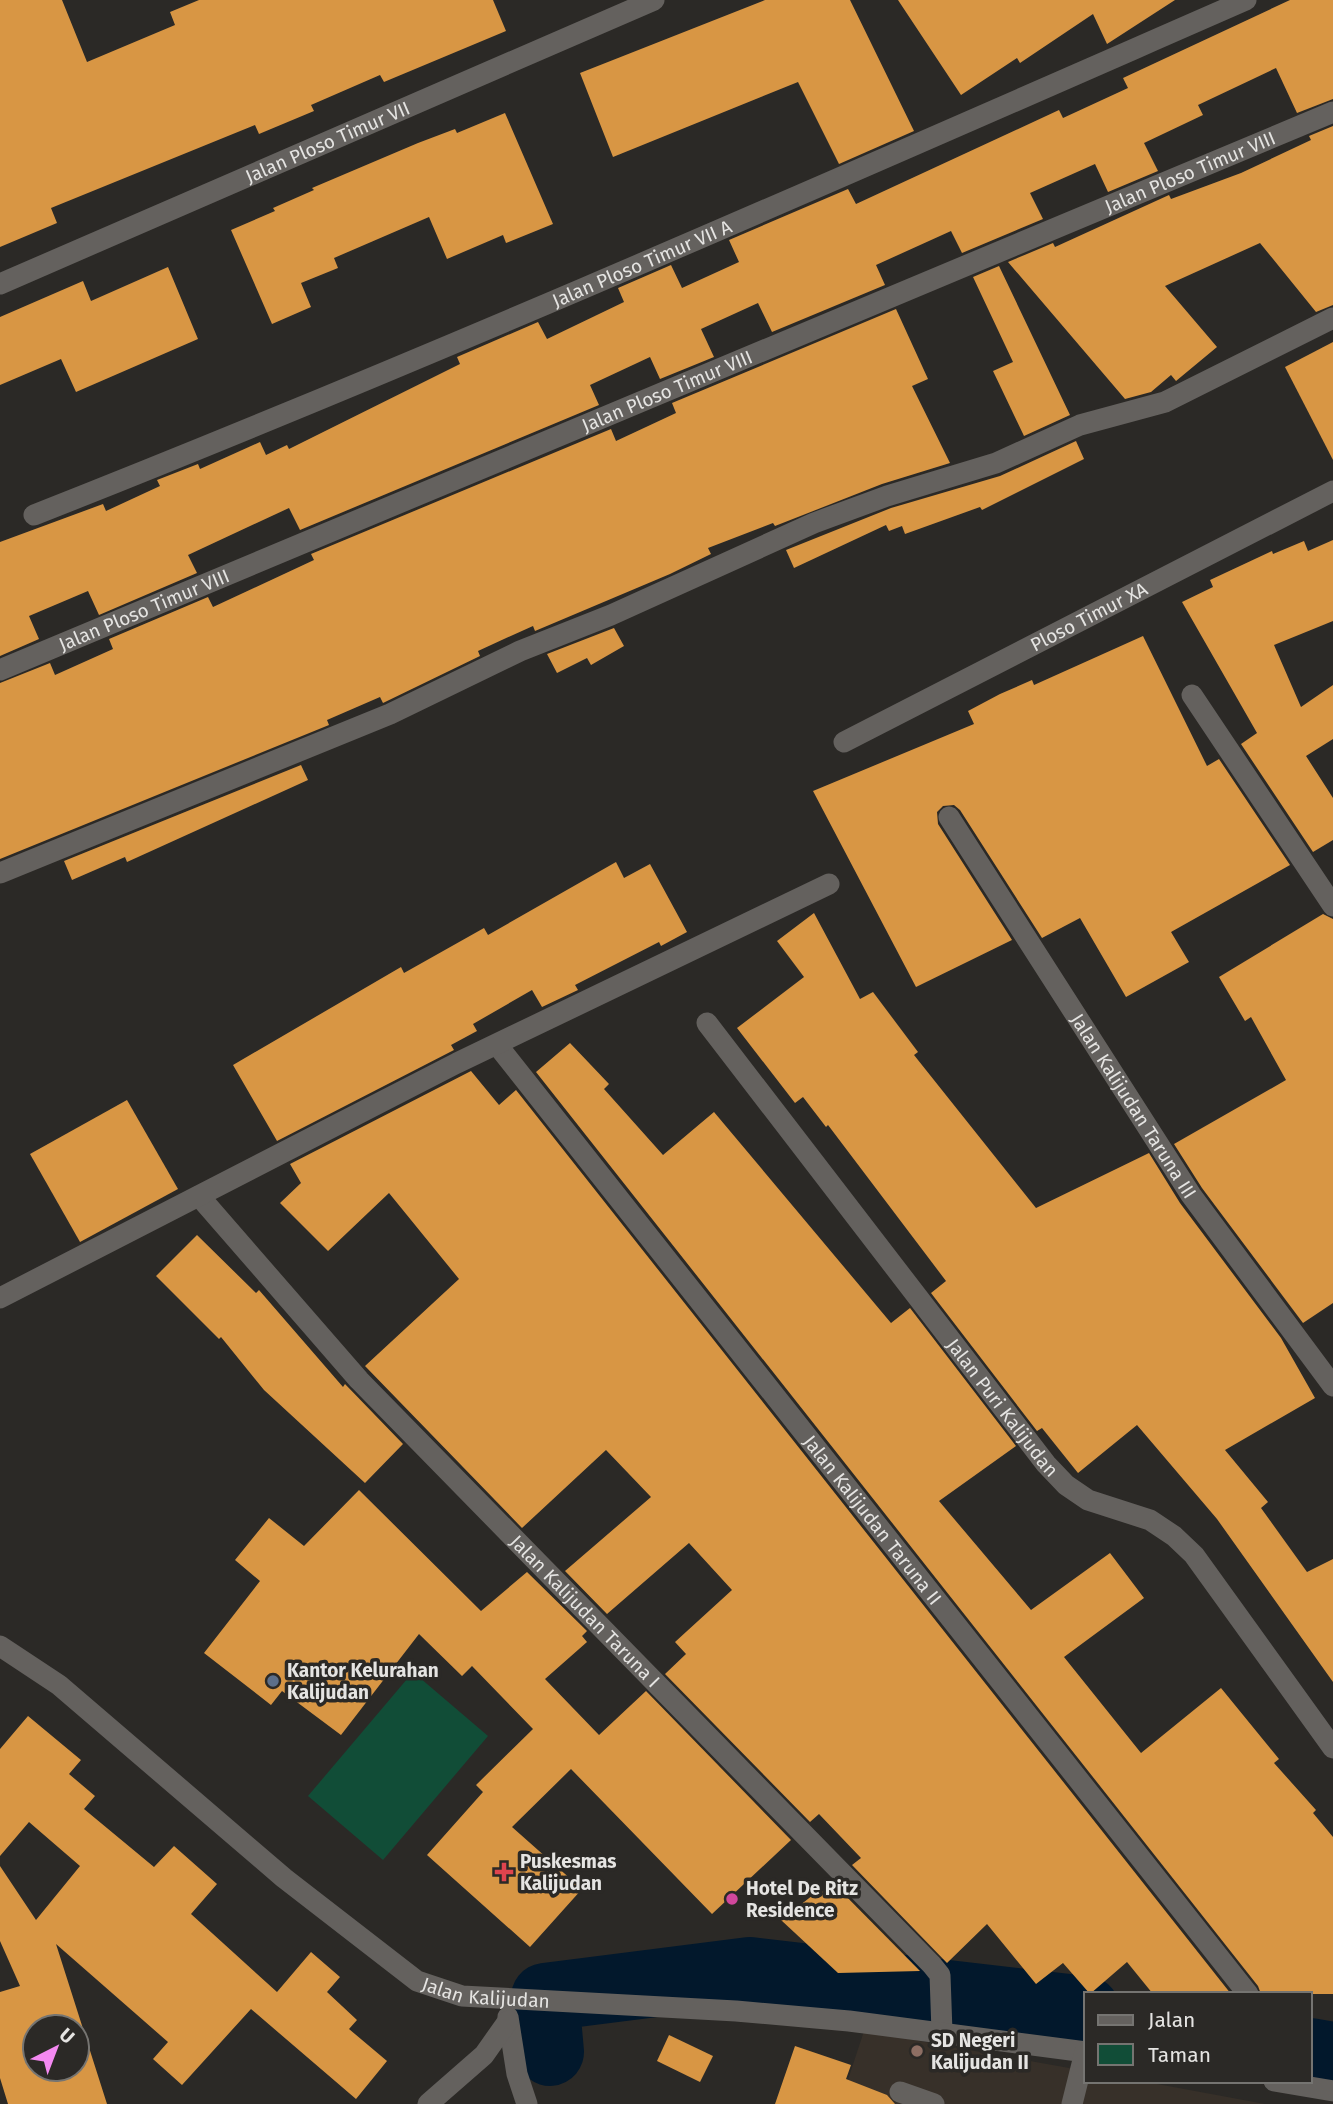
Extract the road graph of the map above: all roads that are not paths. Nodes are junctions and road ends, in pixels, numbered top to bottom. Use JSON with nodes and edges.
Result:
{"nodes":[{"id":1,"x":654,"y":0,"type":"edge"},
{"id":2,"x":1246,"y":0,"type":"edge"},
{"id":3,"x":1333,"y":112,"type":"edge"},
{"id":4,"x":0,"y":284,"type":"edge"},
{"id":5,"x":1333,"y":318,"type":"edge"},
{"id":6,"x":1333,"y":491,"type":"edge"},
{"id":7,"x":34,"y":515,"type":"dead end"},
{"id":8,"x":0,"y":670,"type":"edge"},
{"id":9,"x":1192,"y":695,"type":"dead end"},
{"id":10,"x":844,"y":742,"type":"dead end"},
{"id":11,"x":949,"y":817,"type":"dead end"},
{"id":12,"x":0,"y":873,"type":"edge"},
{"id":13,"x":829,"y":884,"type":"dead end"},
{"id":14,"x":1333,"y":906,"type":"edge"},
{"id":15,"x":707,"y":1023,"type":"dead end"},
{"id":16,"x":498,"y":1046,"type":"junction"},
{"id":17,"x":199,"y":1196,"type":"junction"},
{"id":18,"x":0,"y":1298,"type":"edge"},
{"id":19,"x":1333,"y":1386,"type":"edge"},
{"id":20,"x":0,"y":1646,"type":"edge"},
{"id":21,"x":1333,"y":1748,"type":"edge"},
{"id":22,"x":1246,"y":1992,"type":"edge"},
{"id":23,"x":507,"y":1997,"type":"junction"},
{"id":24,"x":508,"y":2029,"type":"junction"},
{"id":25,"x":942,"y":2032,"type":"junction"},
{"id":26,"x":1084,"y":2052,"type":"edge"},
{"id":27,"x":1084,"y":2059,"type":"edge"},
{"id":28,"x":1287,"y":2083,"type":"edge"},
{"id":29,"x":1333,"y":2091,"type":"edge"},
{"id":30,"x":900,"y":2092,"type":"dead end"},
{"id":31,"x":428,"y":2104,"type":"edge"},
{"id":32,"x":527,"y":2104,"type":"edge"},
{"id":33,"x":934,"y":2104,"type":"edge"},
{"id":34,"x":1072,"y":2104,"type":"edge"}],
"edges":[{"from":1,"to":4,"type":"street","name":"Jalan Ploso Timur VII"},
{"from":2,"to":7,"type":"street","name":"Jalan Ploso Timur VII A"},
{"from":3,"to":8,"type":"street","name":"Jalan Ploso Timur VIII"},
{"from":5,"to":12,"type":"street"},
{"from":6,"to":10,"type":"street","name":"Ploso Timur XA"},
{"from":9,"to":14,"type":"street"},
{"from":11,"to":19,"type":"street","name":"Jalan Kalijudan Taruna III"},
{"from":13,"to":16,"type":"street"},
{"from":15,"to":21,"type":"street","name":"Jalan Puri Kalijudan"},
{"from":16,"to":17,"type":"street"},
{"from":16,"to":22,"type":"street","name":"Jalan Kalijudan Taruna II"},
{"from":17,"to":18,"type":"street"},
{"from":17,"to":25,"type":"street","name":"Jalan Kalijudan Taruna I"},
{"from":20,"to":23,"type":"street","name":"Jalan Kalijudan"},
{"from":23,"to":24,"type":"street"},
{"from":23,"to":25,"type":"street","name":"Jalan Kalijudan"},
{"from":24,"to":31,"type":"street"},
{"from":24,"to":32,"type":"street"},
{"from":25,"to":26,"type":"street","name":"Jalan Kalijudan"},
{"from":27,"to":34,"type":"street"},
{"from":28,"to":29,"type":"street"},
{"from":30,"to":33,"type":"street"}]}
